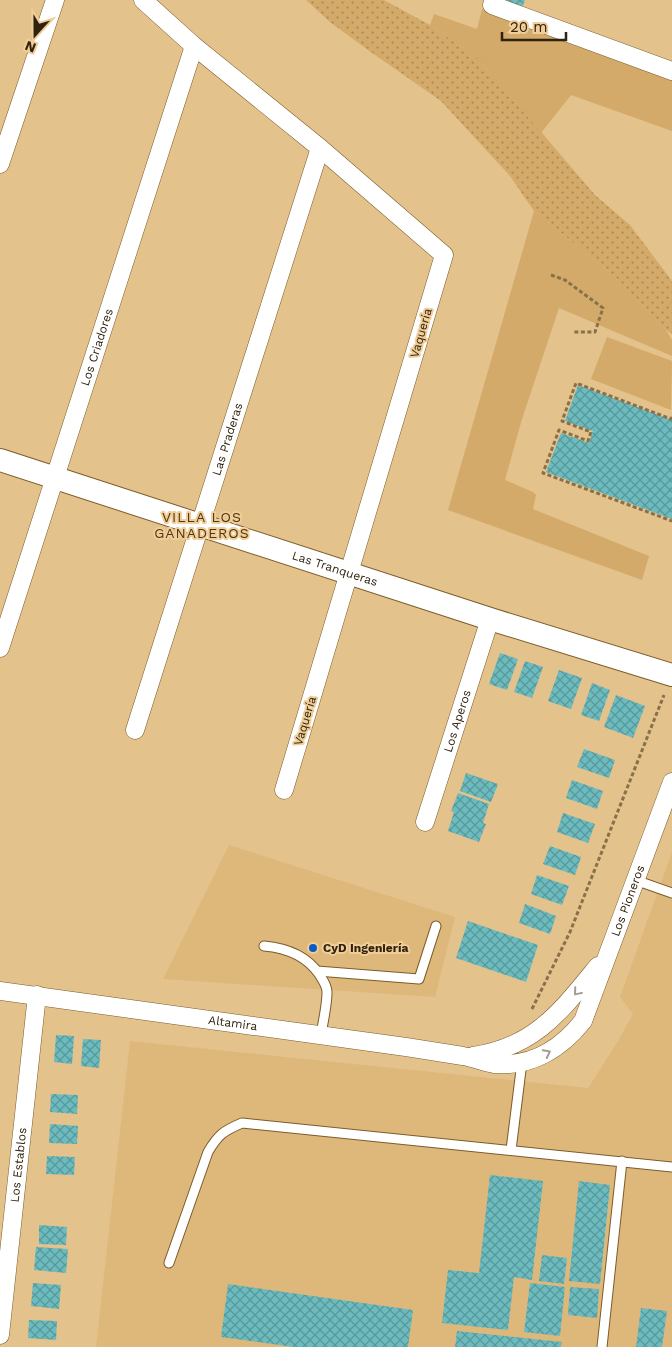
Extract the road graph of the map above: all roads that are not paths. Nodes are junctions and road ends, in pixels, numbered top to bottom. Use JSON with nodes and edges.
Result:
{"nodes":[{"id":1,"x":55,"y":0,"type":"edge"},
{"id":2,"x":143,"y":0,"type":"edge"},
{"id":3,"x":494,"y":0,"type":"edge"},
{"id":4,"x":194,"y":46,"type":"junction"},
{"id":5,"x":672,"y":71,"type":"edge"},
{"id":6,"x":320,"y":148,"type":"junction"},
{"id":7,"x":0,"y":164,"type":"edge"},
{"id":8,"x":0,"y":460,"type":"edge"},
{"id":9,"x":54,"y":478,"type":"junction"},
{"id":10,"x":200,"y":526,"type":"junction"},
{"id":11,"x":350,"y":573,"type":"junction"},
{"id":12,"x":490,"y":619,"type":"junction"},
{"id":13,"x":0,"y":648,"type":"edge"},
{"id":14,"x":668,"y":684,"type":"edge"},
{"id":15,"x":135,"y":730,"type":"dead end"},
{"id":16,"x":672,"y":782,"type":"edge"},
{"id":17,"x":284,"y":790,"type":"dead end"},
{"id":18,"x":425,"y":822,"type":"dead end"},
{"id":19,"x":635,"y":880,"type":"junction"},
{"id":20,"x":672,"y":893,"type":"edge"},
{"id":21,"x":436,"y":926,"type":"dead end"},
{"id":22,"x":264,"y":946,"type":"dead end"},
{"id":23,"x":608,"y":954,"type":"junction"},
{"id":24,"x":317,"y":971,"type":"junction"},
{"id":25,"x":0,"y":991,"type":"edge"},
{"id":26,"x":37,"y":995,"type":"junction"},
{"id":27,"x":583,"y":1021,"type":"joint"},
{"id":28,"x":321,"y":1035,"type":"junction"},
{"id":29,"x":466,"y":1057,"type":"junction"},
{"id":30,"x":522,"y":1062,"type":"junction"},
{"id":31,"x":511,"y":1150,"type":"junction"},
{"id":32,"x":622,"y":1162,"type":"junction"},
{"id":33,"x":672,"y":1166,"type":"edge"},
{"id":34,"x":169,"y":1263,"type":"dead end"},
{"id":35,"x":0,"y":1335,"type":"edge"},
{"id":36,"x":602,"y":1347,"type":"edge"}],
"edges":[{"from":1,"to":7,"type":"street"},
{"from":2,"to":4,"type":"street","name":"Vaquería"},
{"from":3,"to":5,"type":"street"},
{"from":4,"to":6,"type":"street","name":"Vaquería"},
{"from":4,"to":9,"type":"street","name":"Los Criadores"},
{"from":6,"to":10,"type":"street","name":"Las Praderas"},
{"from":6,"to":11,"type":"street","name":"Vaquería"},
{"from":8,"to":9,"type":"street","name":"Las Tranqueras"},
{"from":9,"to":10,"type":"street","name":"Las Tranqueras"},
{"from":9,"to":13,"type":"street","name":"Los Criadores"},
{"from":10,"to":11,"type":"street","name":"Las Tranqueras"},
{"from":10,"to":15,"type":"street","name":"Las Praderas"},
{"from":11,"to":12,"type":"street","name":"Las Tranqueras"},
{"from":11,"to":17,"type":"street","name":"Vaquería"},
{"from":12,"to":14,"type":"street","name":"Las Tranqueras"},
{"from":12,"to":18,"type":"street","name":"Los Aperos"},
{"from":16,"to":19,"type":"street","name":"Los Pioneros"},
{"from":19,"to":20,"type":"lane"},
{"from":19,"to":23,"type":"street","name":"Los Pioneros"},
{"from":21,"to":24,"type":"lane"},
{"from":22,"to":24,"type":"lane"},
{"from":23,"to":27,"type":"street","name":"Los Pioneros"},
{"from":23,"to":29,"type":"street","name":"Altamira","one_way":true},
{"from":24,"to":28,"type":"lane"},
{"from":25,"to":26,"type":"street","name":"Altamira"},
{"from":26,"to":28,"type":"street","name":"Altamira"},
{"from":26,"to":35,"type":"street","name":"Los Establos"},
{"from":30,"to":27,"type":"street","name":"Altamira","one_way":true},
{"from":28,"to":29,"type":"street","name":"Altamira"},
{"from":29,"to":30,"type":"street","name":"Altamira"},
{"from":30,"to":31,"type":"lane"},
{"from":31,"to":32,"type":"lane"},
{"from":31,"to":34,"type":"lane"},
{"from":32,"to":33,"type":"lane"},
{"from":32,"to":36,"type":"lane"}]}
